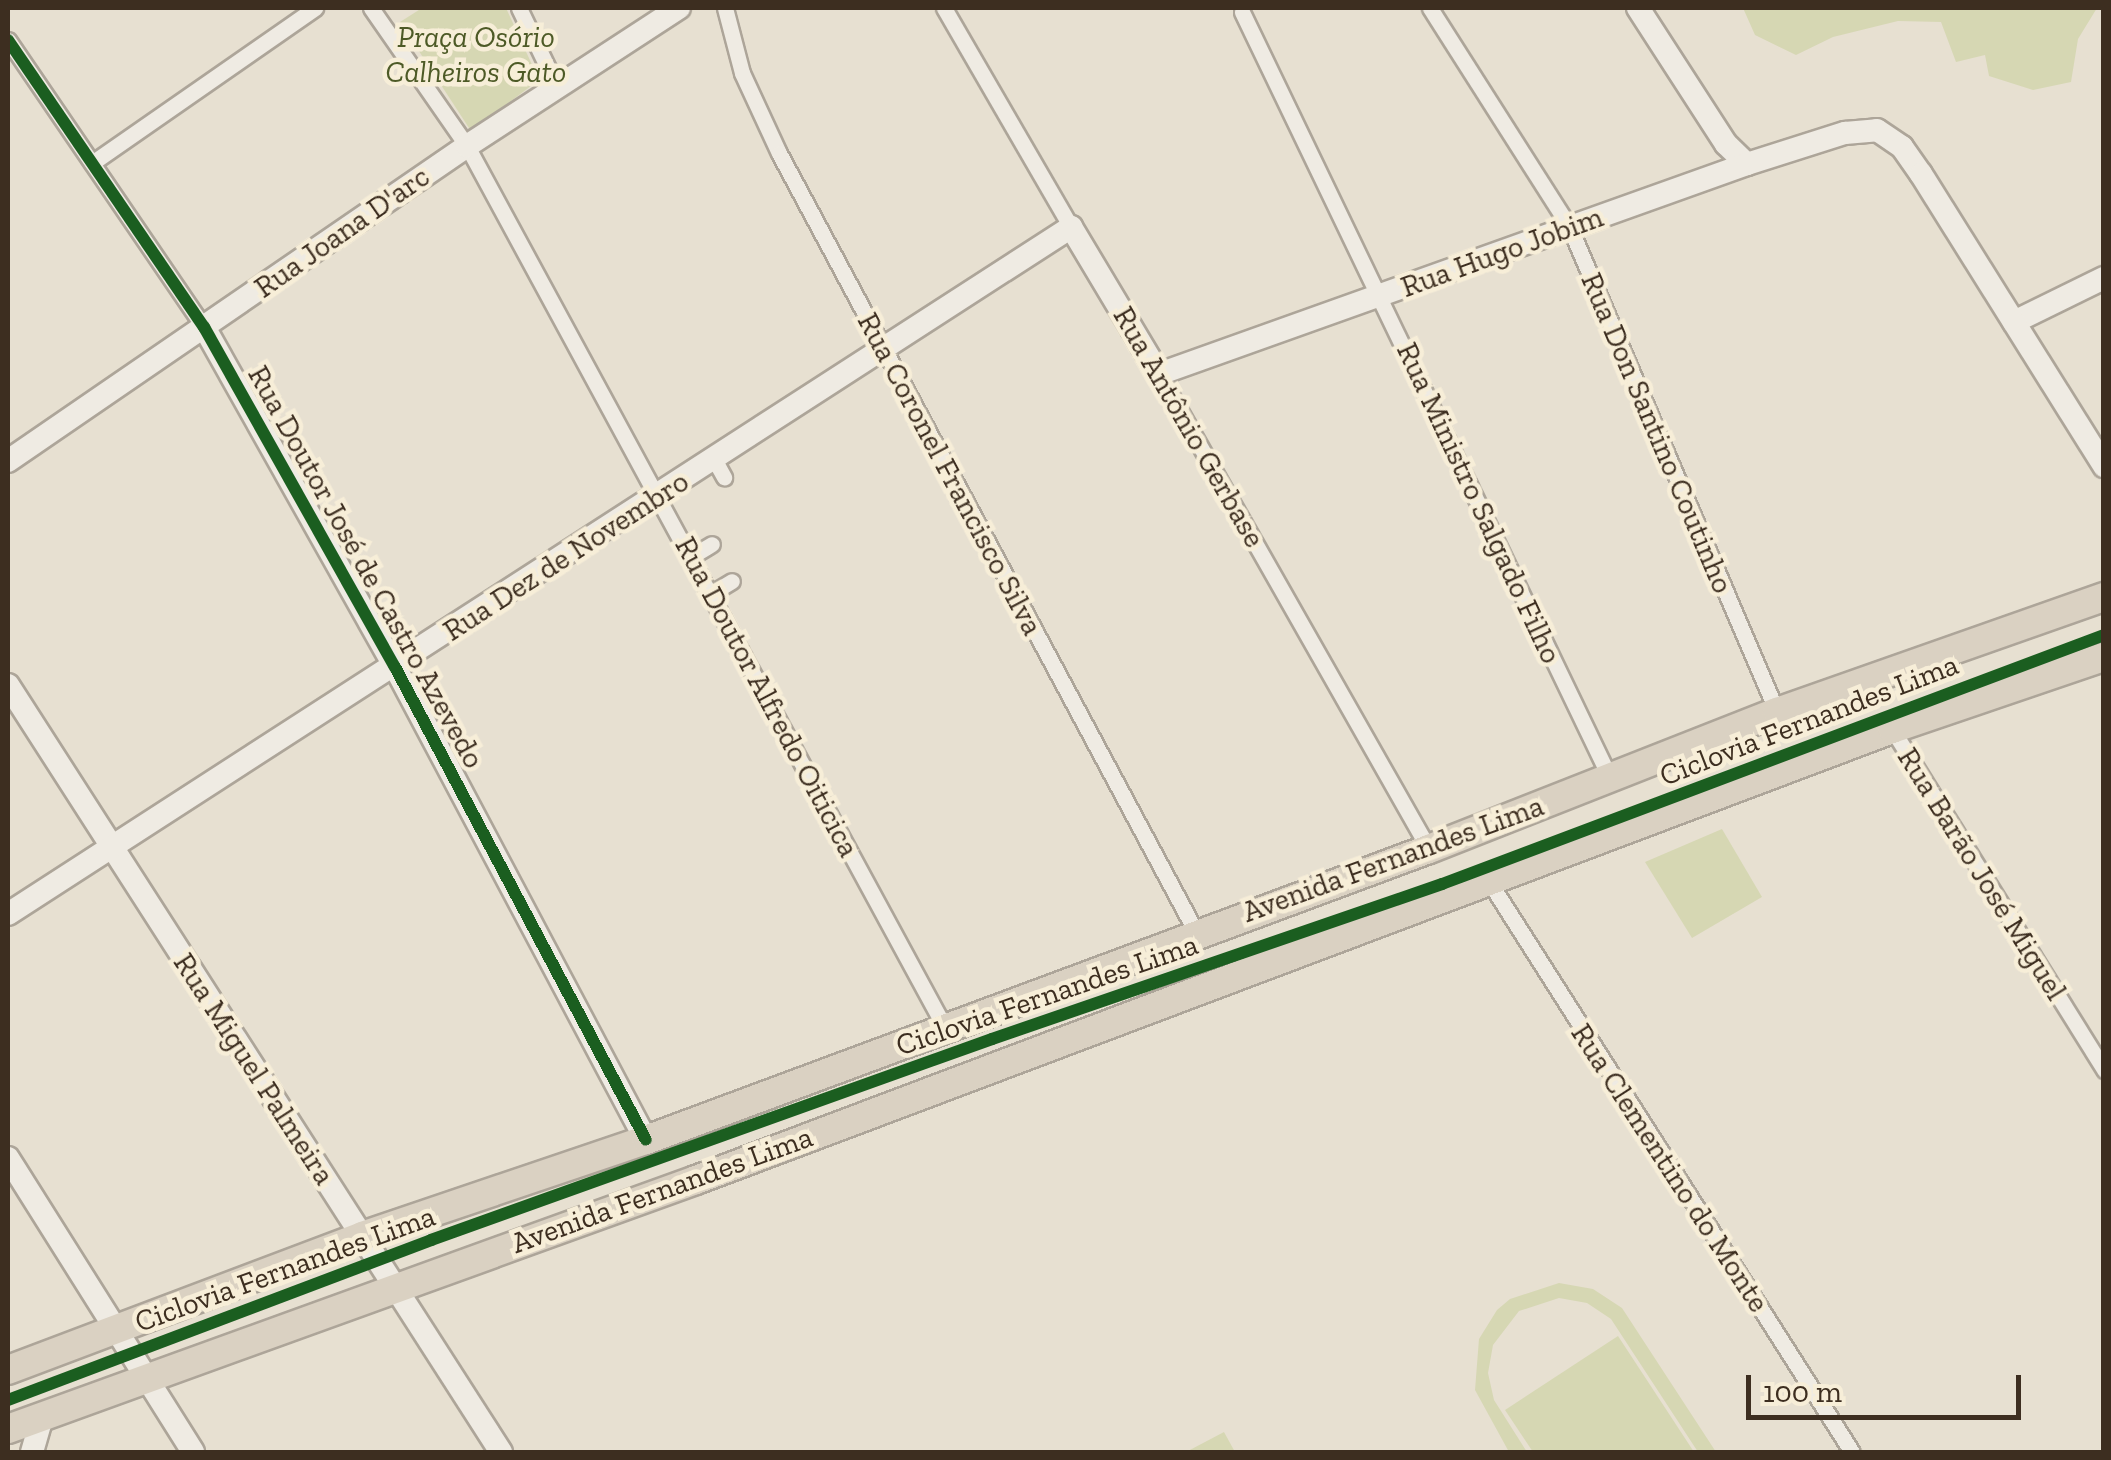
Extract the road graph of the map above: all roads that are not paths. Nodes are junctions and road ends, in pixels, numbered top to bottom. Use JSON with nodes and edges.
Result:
{"nodes":[{"id":1,"x":315,"y":8,"type":"edge"},
{"id":2,"x":371,"y":8,"type":"edge"},
{"id":3,"x":519,"y":8,"type":"edge"},
{"id":4,"x":679,"y":8,"type":"edge"},
{"id":5,"x":725,"y":8,"type":"edge"},
{"id":6,"x":944,"y":8,"type":"edge"},
{"id":7,"x":1430,"y":8,"type":"edge"},
{"id":8,"x":1638,"y":8,"type":"edge"},
{"id":9,"x":1242,"y":12,"type":"dead end"},
{"id":10,"x":8,"y":40,"type":"edge"},
{"id":11,"x":557,"y":87,"type":"junction"},
{"id":12,"x":1726,"y":144,"type":"junction"},
{"id":13,"x":468,"y":146,"type":"junction"},
{"id":14,"x":92,"y":163,"type":"junction"},
{"id":15,"x":1748,"y":164,"type":"junction"},
{"id":16,"x":1724,"y":172,"type":"junction"},
{"id":17,"x":1071,"y":227,"type":"junction"},
{"id":18,"x":1570,"y":228,"type":"junction"},
{"id":19,"x":2104,"y":278,"type":"edge"},
{"id":20,"x":1380,"y":296,"type":"junction"},
{"id":21,"x":2014,"y":322,"type":"junction"},
{"id":22,"x":204,"y":328,"type":"junction"},
{"id":23,"x":883,"y":348,"type":"junction"},
{"id":24,"x":1160,"y":374,"type":"junction"},
{"id":25,"x":8,"y":462,"type":"edge"},
{"id":26,"x":2104,"y":466,"type":"edge"},
{"id":27,"x":659,"y":495,"type":"junction"},
{"id":28,"x":712,"y":544,"type":"dead end"},
{"id":29,"x":692,"y":556,"type":"junction"},
{"id":30,"x":732,"y":581,"type":"dead end"},
{"id":31,"x":712,"y":593,"type":"junction"},
{"id":32,"x":2104,"y":597,"type":"edge"},
{"id":33,"x":2104,"y":658,"type":"edge"},
{"id":34,"x":395,"y":667,"type":"junction"},
{"id":35,"x":8,"y":685,"type":"edge"},
{"id":36,"x":1777,"y":712,"type":"junction"},
{"id":37,"x":1892,"y":730,"type":"junction"},
{"id":38,"x":1610,"y":778,"type":"junction"},
{"id":39,"x":109,"y":845,"type":"junction"},
{"id":40,"x":1428,"y":849,"type":"junction"},
{"id":41,"x":1490,"y":883,"type":"junction"},
{"id":42,"x":8,"y":914,"type":"edge"},
{"id":43,"x":1196,"y":932,"type":"junction"},
{"id":44,"x":945,"y":1028,"type":"junction"},
{"id":45,"x":2104,"y":1070,"type":"edge"},
{"id":46,"x":646,"y":1140,"type":"junction"},
{"id":47,"x":8,"y":1158,"type":"edge"},
{"id":48,"x":362,"y":1236,"type":"junction"},
{"id":49,"x":396,"y":1286,"type":"junction"},
{"id":50,"x":117,"y":1328,"type":"junction"},
{"id":51,"x":8,"y":1370,"type":"edge"},
{"id":52,"x":146,"y":1378,"type":"junction"},
{"id":53,"x":42,"y":1417,"type":"junction"},
{"id":54,"x":8,"y":1429,"type":"edge"},
{"id":55,"x":32,"y":1452,"type":"edge"},
{"id":56,"x":193,"y":1452,"type":"edge"},
{"id":57,"x":501,"y":1452,"type":"edge"},
{"id":58,"x":1852,"y":1452,"type":"edge"}],
"edges":[{"from":1,"to":14,"type":"street"},
{"from":2,"to":13,"type":"street","name":"Rua Doutor Alfredo Oiticica"},
{"from":3,"to":11,"type":"street"},
{"from":4,"to":11,"type":"street","name":"Rua Joana D'arc"},
{"from":5,"to":23,"type":"street","name":"Rua Coronel Francisco Silva"},
{"from":6,"to":17,"type":"street","name":"Rua Antônio Gerbase"},
{"from":7,"to":18,"type":"street","name":"Rua Don Santino Coutinho"},
{"from":8,"to":12,"type":"street"},
{"from":9,"to":20,"type":"street","name":"Rua Ministro Salgado Filho"},
{"from":10,"to":14,"type":"street","name":"Rua Doutor José de Castro Azevedo"},
{"from":11,"to":13,"type":"street","name":"Rua Joana D'arc"},
{"from":12,"to":15,"type":"street"},
{"from":12,"to":16,"type":"street"},
{"from":13,"to":22,"type":"street","name":"Rua Joana D'arc"},
{"from":13,"to":27,"type":"street","name":"Rua Doutor Alfredo Oiticica"},
{"from":14,"to":22,"type":"street","name":"Rua Doutor José de Castro Azevedo"},
{"from":15,"to":16,"type":"street","name":"Rua Hugo Jobim"},
{"from":15,"to":21,"type":"street","name":"Rua Hugo Jobim"},
{"from":16,"to":18,"type":"street","name":"Rua Hugo Jobim"},
{"from":17,"to":23,"type":"street","name":"Rua Dez de Novembro"},
{"from":17,"to":24,"type":"street","name":"Rua Antônio Gerbase"},
{"from":18,"to":20,"type":"street","name":"Rua Hugo Jobim"},
{"from":18,"to":36,"type":"street","name":"Rua Don Santino Coutinho"},
{"from":19,"to":21,"type":"street"},
{"from":20,"to":24,"type":"street","name":"Rua Hugo Jobim"},
{"from":20,"to":38,"type":"street","name":"Rua Ministro Salgado Filho"},
{"from":21,"to":26,"type":"street"},
{"from":22,"to":25,"type":"street","name":"Rua Joana D'arc"},
{"from":22,"to":34,"type":"street","name":"Rua Doutor José de Castro Azevedo"},
{"from":23,"to":27,"type":"street","name":"Rua Dez de Novembro"},
{"from":23,"to":43,"type":"street","name":"Rua Coronel Francisco Silva"},
{"from":24,"to":40,"type":"street","name":"Rua Antônio Gerbase"},
{"from":27,"to":29,"type":"street","name":"Rua Doutor Alfredo Oiticica"},
{"from":27,"to":34,"type":"street","name":"Rua Dez de Novembro"},
{"from":28,"to":29,"type":"street"},
{"from":29,"to":31,"type":"street","name":"Rua Doutor Alfredo Oiticica"},
{"from":30,"to":31,"type":"street"},
{"from":31,"to":44,"type":"street","name":"Rua Doutor Alfredo Oiticica"},
{"from":32,"to":36,"type":"highway","name":"Avenida Fernandes Lima"},
{"from":33,"to":37,"type":"highway","name":"Avenida Fernandes Lima"},
{"from":34,"to":39,"type":"street","name":"Rua Dez de Novembro"},
{"from":34,"to":46,"type":"street","name":"Rua Doutor José de Castro Azevedo"},
{"from":35,"to":39,"type":"street","name":"Rua Miguel Palmeira"},
{"from":36,"to":38,"type":"highway","name":"Avenida Fernandes Lima"},
{"from":37,"to":41,"type":"highway","name":"Avenida Fernandes Lima"},
{"from":37,"to":45,"type":"street","name":"Rua Barão José Miguel"},
{"from":38,"to":40,"type":"highway","name":"Avenida Fernandes Lima"},
{"from":39,"to":42,"type":"street","name":"Rua Dez de Novembro"},
{"from":39,"to":48,"type":"street","name":"Rua Miguel Palmeira"},
{"from":40,"to":43,"type":"highway","name":"Avenida Fernandes Lima"},
{"from":41,"to":49,"type":"highway","name":"Avenida Fernandes Lima"},
{"from":41,"to":58,"type":"street","name":"Rua Clementino do Monte"},
{"from":43,"to":44,"type":"highway","name":"Avenida Fernandes Lima"},
{"from":44,"to":46,"type":"highway","name":"Avenida Fernandes Lima"},
{"from":46,"to":48,"type":"highway","name":"Avenida Fernandes Lima"},
{"from":47,"to":50,"type":"street"},
{"from":48,"to":49,"type":"street","name":"Rua Miguel Palmeira"},
{"from":48,"to":50,"type":"highway","name":"Avenida Fernandes Lima"},
{"from":49,"to":52,"type":"highway","name":"Avenida Fernandes Lima"},
{"from":49,"to":57,"type":"street","name":"Rua Miguel Palmeira"},
{"from":50,"to":51,"type":"highway","name":"Avenida Fernandes Lima"},
{"from":50,"to":52,"type":"street"},
{"from":52,"to":53,"type":"highway","name":"Avenida Fernandes Lima"},
{"from":52,"to":56,"type":"street"},
{"from":53,"to":54,"type":"highway","name":"Avenida Fernandes Lima"},
{"from":53,"to":55,"type":"street"}]}
